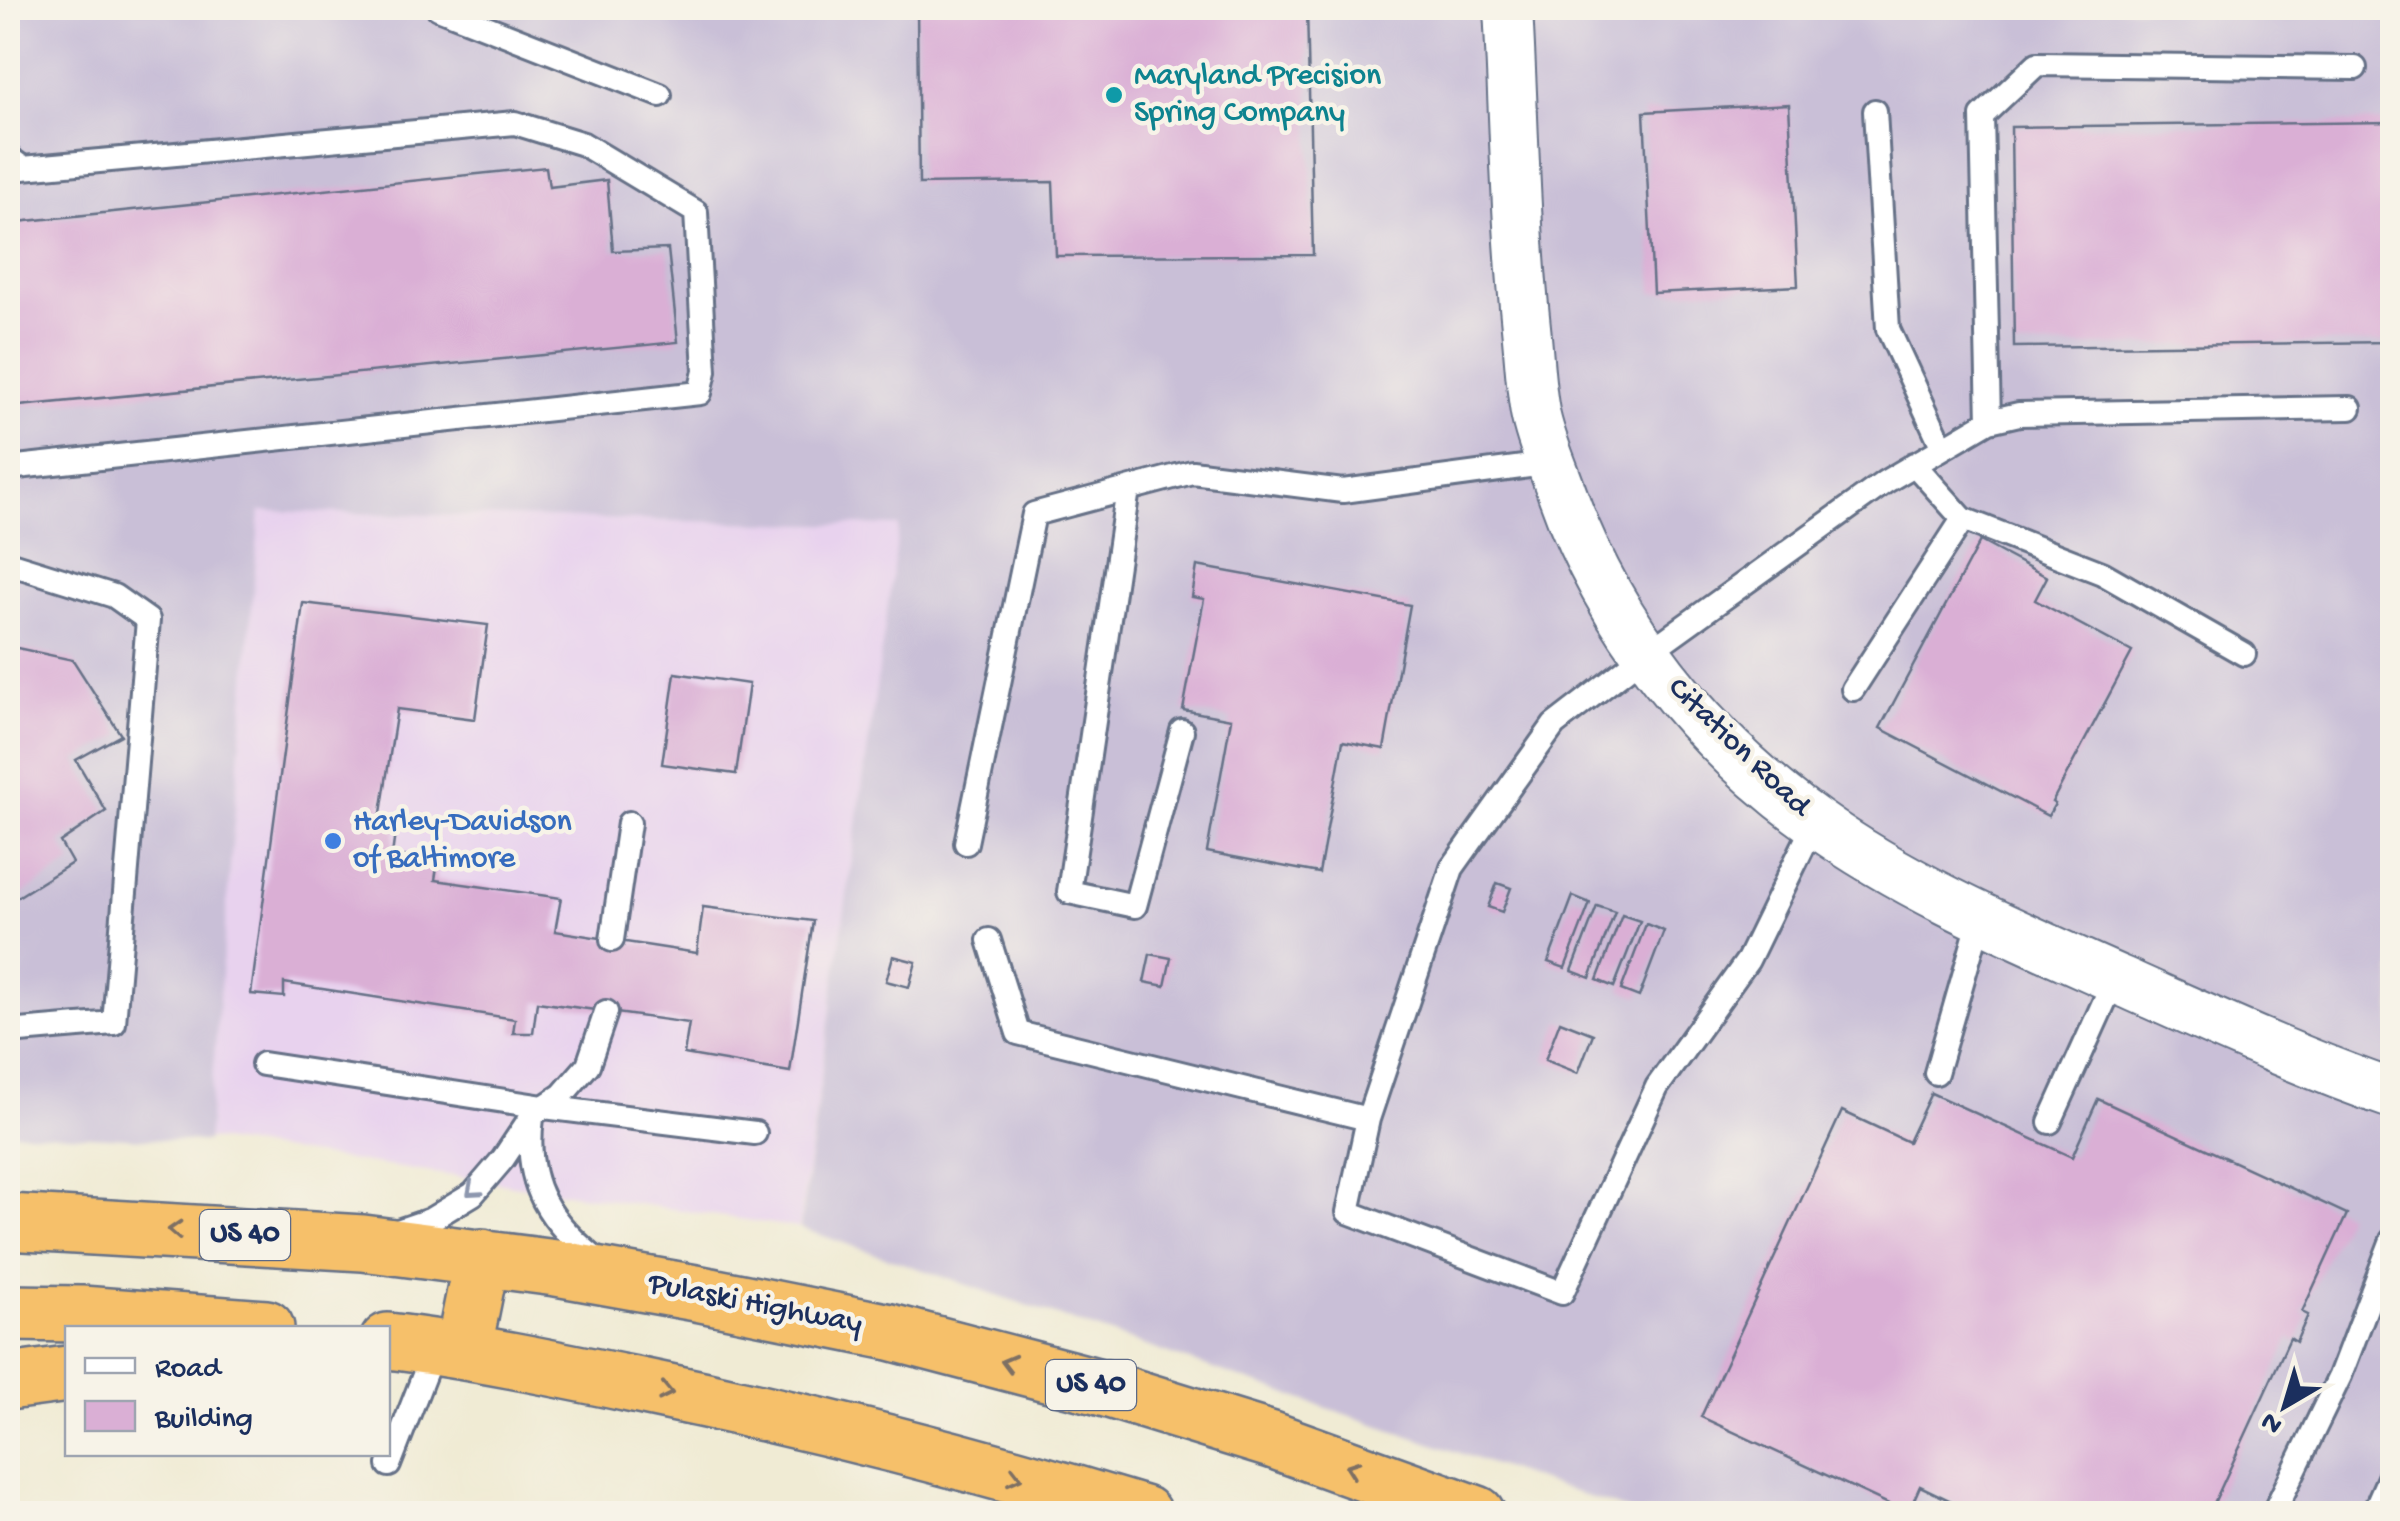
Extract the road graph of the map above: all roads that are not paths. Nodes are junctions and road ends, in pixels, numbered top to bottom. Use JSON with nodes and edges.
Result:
{"nodes":[{"id":1,"x":438,"y":8,"type":"edge"},
{"id":2,"x":1508,"y":8,"type":"edge"},
{"id":3,"x":2355,"y":68,"type":"dead end"},
{"id":4,"x":660,"y":95,"type":"dead end"},
{"id":5,"x":1875,"y":111,"type":"dead end"},
{"id":6,"x":8,"y":157,"type":"edge"},
{"id":7,"x":2350,"y":408,"type":"dead end"},
{"id":8,"x":1988,"y":421,"type":"junction"},
{"id":9,"x":1942,"y":446,"type":"junction"},
{"id":10,"x":1552,"y":463,"type":"junction"},
{"id":11,"x":1914,"y":464,"type":"junction"},
{"id":12,"x":8,"y":468,"type":"edge"},
{"id":13,"x":1128,"y":489,"type":"junction"},
{"id":14,"x":1963,"y":519,"type":"junction"},
{"id":15,"x":8,"y":563,"type":"edge"},
{"id":16,"x":1646,"y":654,"type":"junction"},
{"id":17,"x":2244,"y":654,"type":"dead end"},
{"id":18,"x":1853,"y":689,"type":"dead end"},
{"id":19,"x":1182,"y":731,"type":"dead end"},
{"id":20,"x":1815,"y":822,"type":"junction"},
{"id":21,"x":629,"y":823,"type":"dead end"},
{"id":22,"x":966,"y":843,"type":"dead end"},
{"id":23,"x":1981,"y":916,"type":"junction"},
{"id":24,"x":612,"y":940,"type":"dead end"},
{"id":25,"x":989,"y":940,"type":"dead end"},
{"id":26,"x":2115,"y":978,"type":"junction"},
{"id":27,"x":606,"y":1012,"type":"dead end"},
{"id":28,"x":8,"y":1032,"type":"edge"},
{"id":29,"x":263,"y":1064,"type":"dead end"},
{"id":30,"x":1936,"y":1073,"type":"dead end"},
{"id":31,"x":2392,"y":1094,"type":"edge"},
{"id":32,"x":538,"y":1110,"type":"junction"},
{"id":33,"x":1368,"y":1119,"type":"junction"},
{"id":34,"x":2050,"y":1122,"type":"dead end"},
{"id":35,"x":755,"y":1133,"type":"dead end"},
{"id":36,"x":8,"y":1222,"type":"edge"},
{"id":37,"x":2392,"y":1240,"type":"edge"},
{"id":38,"x":364,"y":1243,"type":"junction"},
{"id":39,"x":482,"y":1257,"type":"junction"},
{"id":40,"x":623,"y":1280,"type":"junction"},
{"id":41,"x":8,"y":1313,"type":"edge"},
{"id":42,"x":240,"y":1326,"type":"edge"},
{"id":43,"x":418,"y":1348,"type":"edge"},
{"id":44,"x":65,"y":1374,"type":"edge"},
{"id":45,"x":8,"y":1382,"type":"edge"},
{"id":46,"x":390,"y":1464,"type":"dead end"},
{"id":47,"x":2392,"y":1471,"type":"edge"},
{"id":48,"x":1144,"y":1514,"type":"edge"},
{"id":49,"x":1477,"y":1514,"type":"edge"},
{"id":50,"x":2273,"y":1514,"type":"edge"},
{"id":51,"x":2373,"y":1514,"type":"edge"}],
"edges":[{"from":1,"to":4,"type":"lane"},
{"from":2,"to":10,"type":"street","name":"Citation Road"},
{"from":3,"to":8,"type":"lane"},
{"from":5,"to":9,"type":"lane"},
{"from":6,"to":12,"type":"lane"},
{"from":7,"to":8,"type":"lane"},
{"from":8,"to":9,"type":"lane"},
{"from":9,"to":11,"type":"lane"},
{"from":10,"to":13,"type":"lane"},
{"from":10,"to":16,"type":"street","name":"Citation Road"},
{"from":11,"to":14,"type":"lane"},
{"from":11,"to":16,"type":"lane"},
{"from":13,"to":19,"type":"lane"},
{"from":13,"to":22,"type":"lane"},
{"from":14,"to":17,"type":"lane"},
{"from":14,"to":18,"type":"lane"},
{"from":15,"to":28,"type":"lane"},
{"from":16,"to":20,"type":"street","name":"Citation Road"},
{"from":16,"to":33,"type":"lane"},
{"from":20,"to":23,"type":"street","name":"Citation Road"},
{"from":20,"to":33,"type":"lane"},
{"from":21,"to":24,"type":"lane"},
{"from":23,"to":26,"type":"street","name":"Citation Road"},
{"from":23,"to":30,"type":"lane"},
{"from":25,"to":33,"type":"lane"},
{"from":26,"to":31,"type":"street","name":"Citation Road"},
{"from":26,"to":34,"type":"lane"},
{"from":27,"to":32,"type":"lane"},
{"from":29,"to":32,"type":"lane"},
{"from":32,"to":35,"type":"lane"},
{"from":32,"to":38,"type":"lane","one_way":true},
{"from":32,"to":40,"type":"lane"},
{"from":38,"to":36,"type":"highway","name":"Pulaski Highway","number":"US 40","one_way":true},
{"from":37,"to":50,"type":"lane"},
{"from":38,"to":39,"type":"highway","name":"Pulaski Highway","number":"US 40"},
{"from":39,"to":40,"type":"highway","name":"Pulaski Highway","number":"US 40"},
{"from":39,"to":43,"type":"highway"},
{"from":49,"to":40,"type":"highway","name":"Pulaski Highway","number":"US 40","one_way":true},
{"from":41,"to":42,"type":"highway"},
{"from":43,"to":46,"type":"lane"},
{"from":43,"to":48,"type":"highway","one_way":true},
{"from":44,"to":45,"type":"highway"},
{"from":47,"to":51,"type":"lane"}]}
